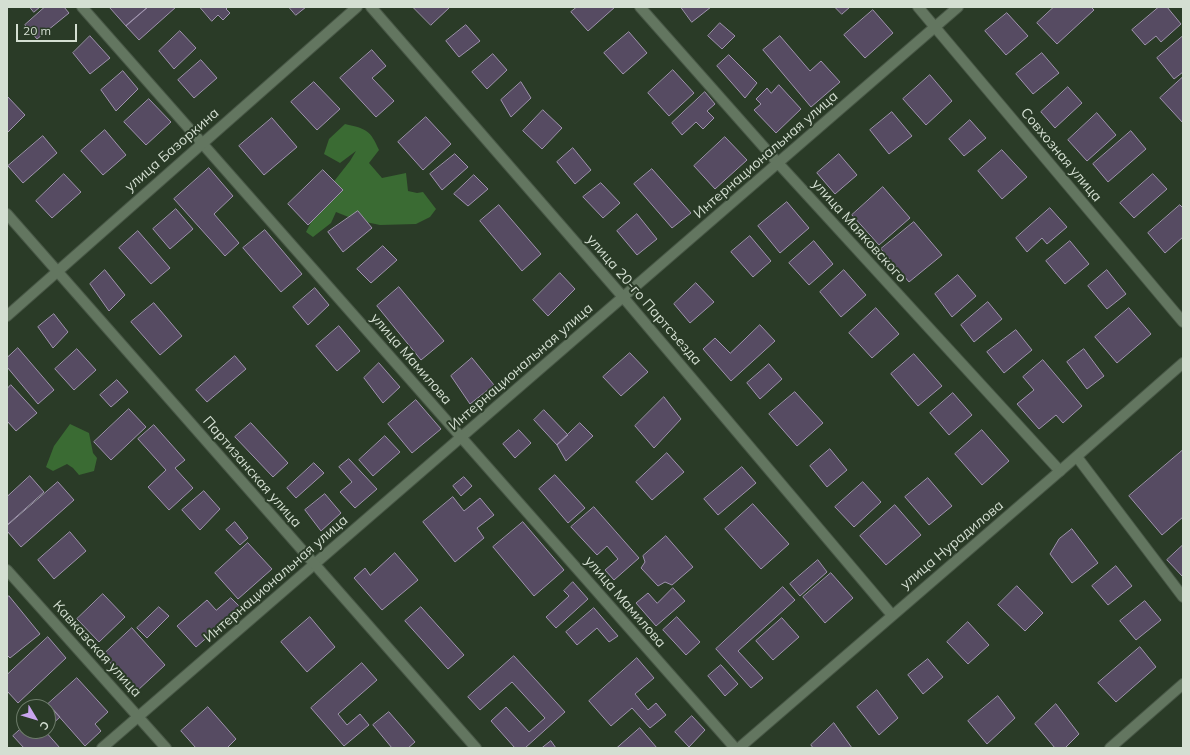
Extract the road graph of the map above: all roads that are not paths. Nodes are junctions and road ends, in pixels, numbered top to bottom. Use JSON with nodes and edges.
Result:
{"nodes":[{"id":1,"x":82,"y":7,"type":"edge"},
{"id":2,"x":357,"y":7,"type":"edge"},
{"id":3,"x":371,"y":7,"type":"edge"},
{"id":4,"x":640,"y":7,"type":"edge"},
{"id":5,"x":918,"y":7,"type":"edge"},
{"id":6,"x":958,"y":7,"type":"edge"},
{"id":7,"x":935,"y":27,"type":"junction"},
{"id":8,"x":202,"y":143,"type":"junction"},
{"id":9,"x":778,"y":163,"type":"junction"},
{"id":10,"x":7,"y":214,"type":"edge"},
{"id":11,"x":57,"y":271,"type":"junction"},
{"id":12,"x":623,"y":297,"type":"junction"},
{"id":13,"x":7,"y":316,"type":"edge"},
{"id":14,"x":1183,"y":322,"type":"edge"},
{"id":15,"x":1183,"y":363,"type":"edge"},
{"id":16,"x":461,"y":437,"type":"junction"},
{"id":17,"x":1077,"y":457,"type":"junction"},
{"id":18,"x":1060,"y":471,"type":"junction"},
{"id":19,"x":314,"y":564,"type":"junction"},
{"id":20,"x":7,"y":570,"type":"edge"},
{"id":21,"x":1183,"y":597,"type":"edge"},
{"id":22,"x":892,"y":614,"type":"junction"},
{"id":23,"x":1183,"y":684,"type":"edge"},
{"id":24,"x":138,"y":716,"type":"junction"},
{"id":25,"x":102,"y":748,"type":"edge"},
{"id":26,"x":166,"y":748,"type":"edge"},
{"id":27,"x":476,"y":748,"type":"edge"},
{"id":28,"x":735,"y":748,"type":"edge"},
{"id":29,"x":739,"y":748,"type":"edge"},
{"id":30,"x":1110,"y":748,"type":"edge"}],
"edges":[{"from":1,"to":8,"type":"street","name":"улица Мамилова"},
{"from":2,"to":8,"type":"street","name":"улица Базоркина"},
{"from":3,"to":12,"type":"street","name":"улица 20-го Партсъезда"},
{"from":4,"to":9,"type":"street","name":"улица Маяковского"},
{"from":5,"to":7,"type":"street","name":"Совхозная улица"},
{"from":6,"to":7,"type":"street","name":"Интернациональная улица"},
{"from":7,"to":9,"type":"street","name":"Интернациональная улица"},
{"from":7,"to":14,"type":"street","name":"Совхозная улица"},
{"from":8,"to":11,"type":"street","name":"улица Базоркина"},
{"from":8,"to":16,"type":"street","name":"улица Мамилова"},
{"from":9,"to":12,"type":"street","name":"Интернациональная улица"},
{"from":9,"to":18,"type":"street","name":"улица Маяковского"},
{"from":10,"to":11,"type":"street","name":"Партизанская улица"},
{"from":11,"to":13,"type":"street","name":"улица Базоркина"},
{"from":11,"to":19,"type":"street","name":"Партизанская улица"},
{"from":12,"to":16,"type":"street","name":"Интернациональная улица"},
{"from":12,"to":22,"type":"street","name":"улица 20-го Партсъезда"},
{"from":15,"to":17,"type":"street","name":"улица Нурадилова"},
{"from":16,"to":19,"type":"street","name":"Интернациональная улица"},
{"from":16,"to":28,"type":"street","name":"улица Мамилова"},
{"from":17,"to":18,"type":"street","name":"улица Нурадилова"},
{"from":17,"to":21,"type":"street"},
{"from":18,"to":22,"type":"street","name":"улица Нурадилова"},
{"from":19,"to":24,"type":"street","name":"Интернациональная улица"},
{"from":19,"to":27,"type":"street","name":"Партизанская улица"},
{"from":20,"to":24,"type":"street","name":"Кавказская улица"},
{"from":22,"to":29,"type":"street","name":"улица Нурадилова"},
{"from":23,"to":30,"type":"street"},
{"from":24,"to":25,"type":"street","name":"Интернациональная улица"},
{"from":24,"to":26,"type":"street","name":"Кавказская улица"}]}
